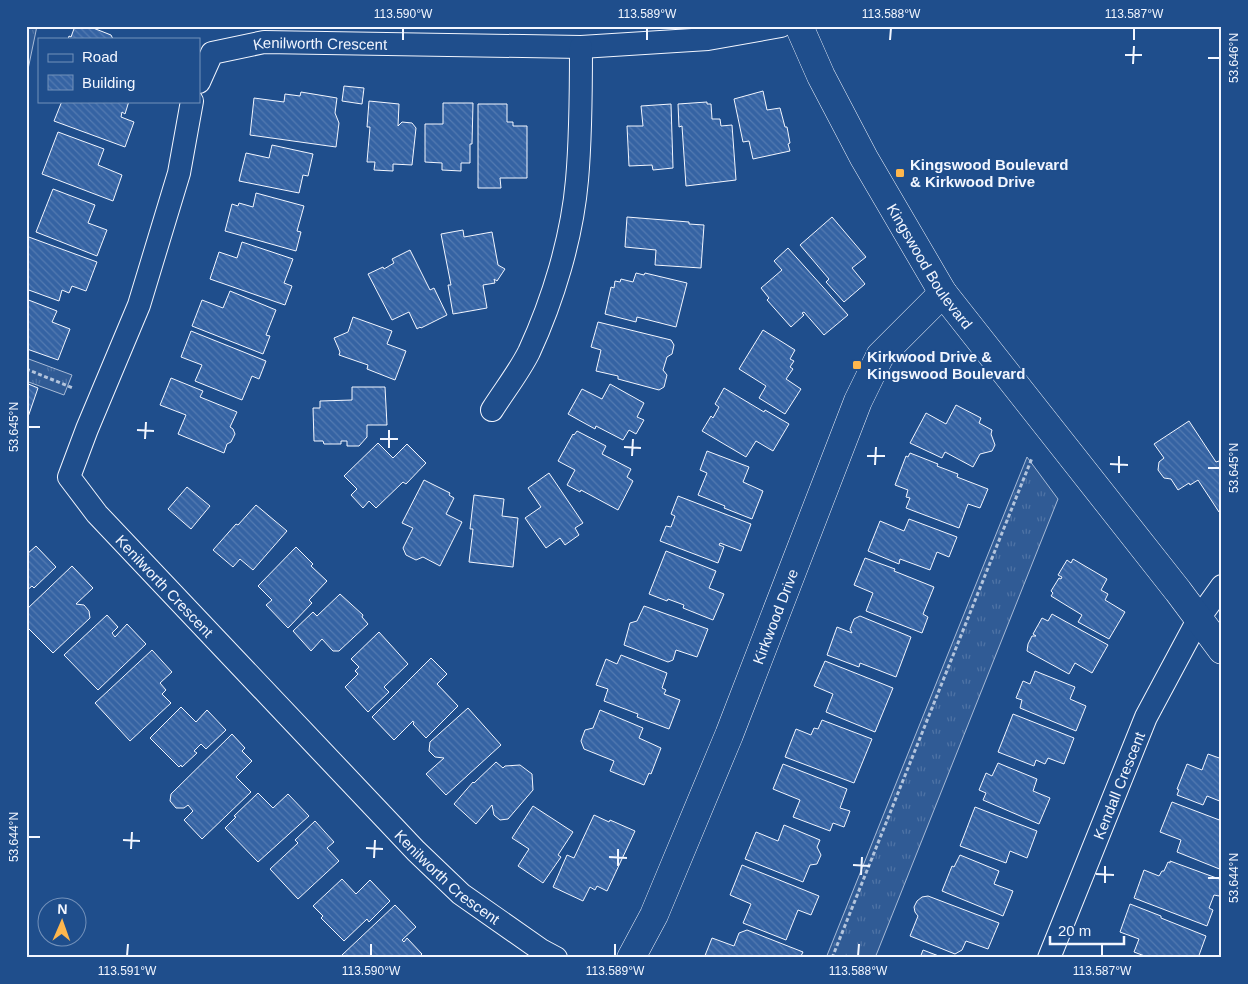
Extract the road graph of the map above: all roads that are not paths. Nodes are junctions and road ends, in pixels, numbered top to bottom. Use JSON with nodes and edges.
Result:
{"nodes":[{"id":1,"x":781,"y":26,"type":"edge"},
{"id":2,"x":799,"y":26,"type":"edge"},
{"id":3,"x":581,"y":47,"type":"junction"},
{"id":4,"x":200,"y":80,"type":"edge"},
{"id":5,"x":192,"y":102,"type":"edge"},
{"id":6,"x":943,"y":293,"type":"junction"},
{"id":7,"x":492,"y":410,"type":"dead end"},
{"id":8,"x":1222,"y":586,"type":"edge"},
{"id":9,"x":1199,"y":618,"type":"junction"},
{"id":10,"x":1222,"y":650,"type":"edge"},
{"id":11,"x":556,"y":958,"type":"edge"},
{"id":12,"x":631,"y":958,"type":"edge"},
{"id":13,"x":1049,"y":958,"type":"edge"}],
"edges":[{"from":1,"to":3,"type":"street","name":"Kenilworth Crescent"},
{"from":2,"to":6,"type":"street","name":"Kingswood Boulevard"},
{"from":3,"to":4,"type":"street","name":"Kenilworth Crescent"},
{"from":3,"to":7,"type":"street"},
{"from":5,"to":11,"type":"street","name":"Kenilworth Crescent"},
{"from":6,"to":9,"type":"street","name":"Kingswood Boulevard"},
{"from":6,"to":12,"type":"street","name":"Kirkwood Drive"},
{"from":8,"to":9,"type":"street","name":"Kendall Crescent"},
{"from":9,"to":10,"type":"street","name":"Kingswood Boulevard"},
{"from":9,"to":13,"type":"street","name":"Kendall Crescent"}]}
